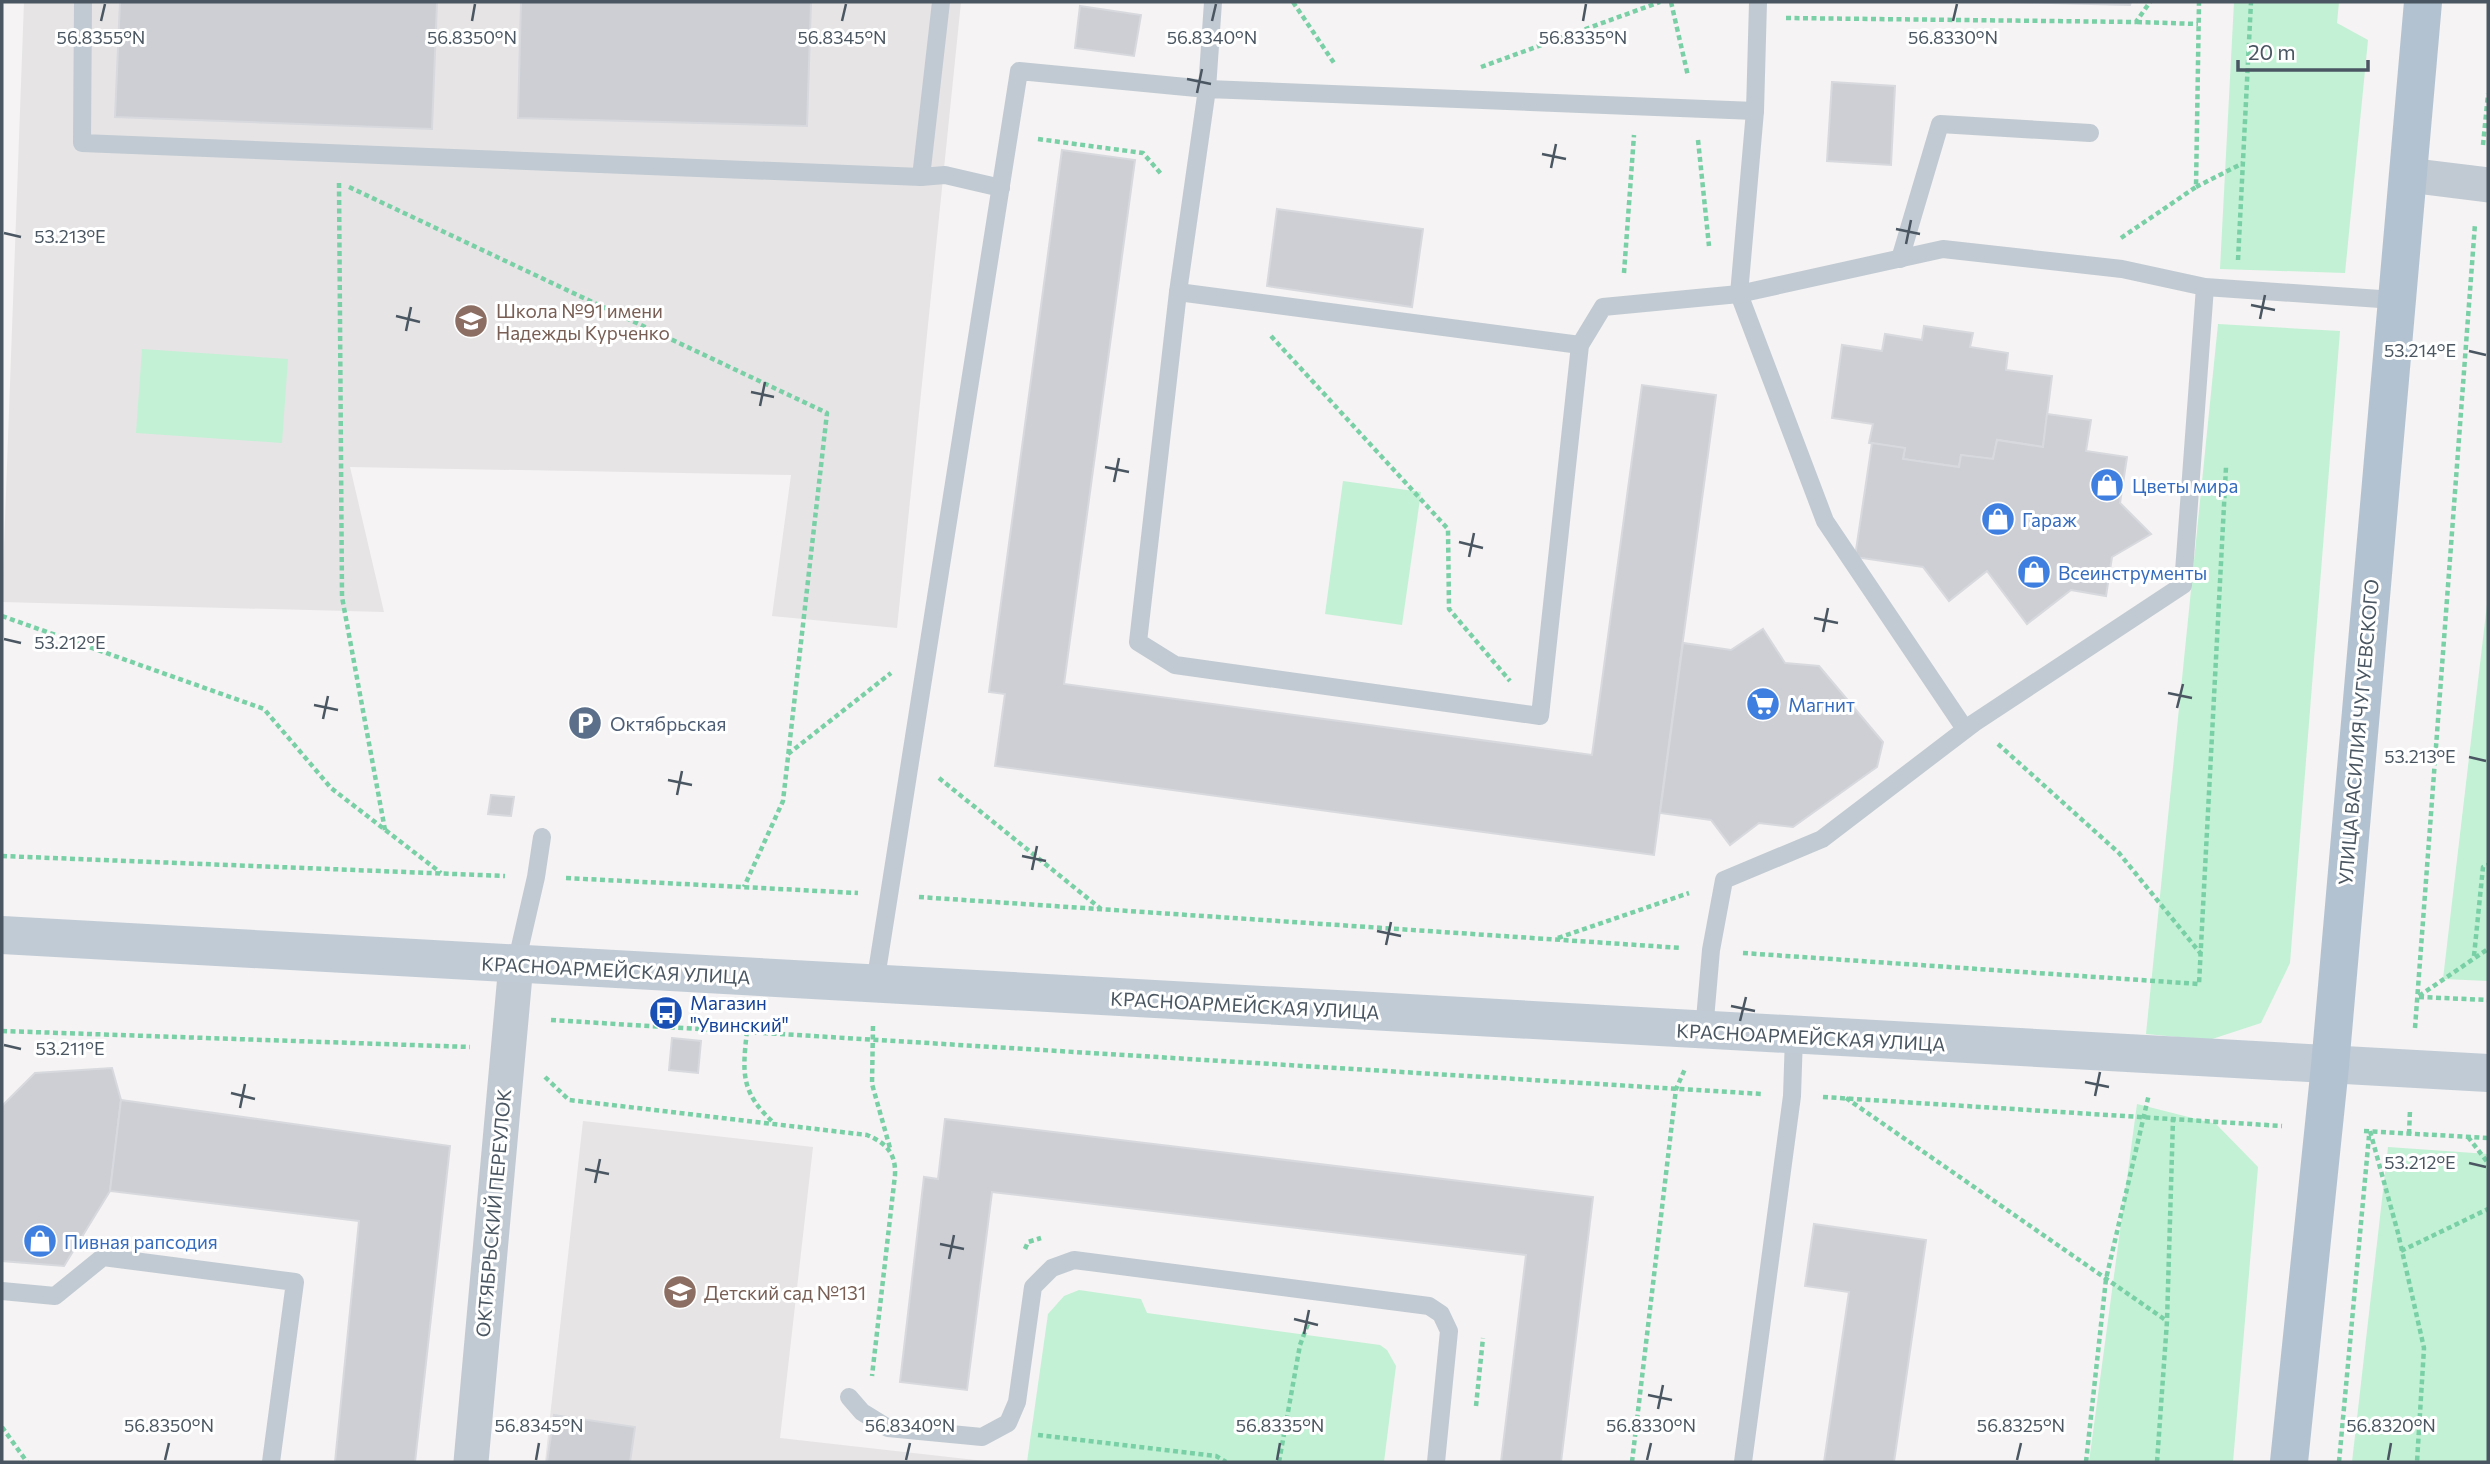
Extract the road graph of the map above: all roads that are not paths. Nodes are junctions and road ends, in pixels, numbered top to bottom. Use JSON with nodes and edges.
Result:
{"nodes":[{"id":1,"x":83,"y":2,"type":"edge"},
{"id":2,"x":941,"y":2,"type":"edge"},
{"id":3,"x":1213,"y":2,"type":"edge"},
{"id":4,"x":2423,"y":2,"type":"edge"},
{"id":5,"x":1758,"y":10,"type":"edge"},
{"id":6,"x":1208,"y":89,"type":"junction"},
{"id":7,"x":1755,"y":111,"type":"junction"},
{"id":8,"x":2090,"y":133,"type":"dead end"},
{"id":9,"x":2408,"y":175,"type":"junction"},
{"id":10,"x":921,"y":177,"type":"junction"},
{"id":11,"x":2484,"y":184,"type":"edge"},
{"id":12,"x":1001,"y":188,"type":"junction"},
{"id":13,"x":1899,"y":259,"type":"junction"},
{"id":14,"x":2204,"y":288,"type":"junction"},
{"id":15,"x":1178,"y":292,"type":"junction"},
{"id":16,"x":1739,"y":294,"type":"junction"},
{"id":17,"x":2395,"y":300,"type":"junction"},
{"id":18,"x":1580,"y":345,"type":"junction"},
{"id":19,"x":1969,"y":726,"type":"junction"},
{"id":20,"x":542,"y":838,"type":"dead end"},
{"id":21,"x":2,"y":935,"type":"edge"},
{"id":22,"x":516,"y":964,"type":"junction"},
{"id":23,"x":875,"y":984,"type":"junction"},
{"id":24,"x":1704,"y":1031,"type":"junction"},
{"id":25,"x":1794,"y":1036,"type":"junction"},
{"id":26,"x":2330,"y":1066,"type":"junction"},
{"id":27,"x":2488,"y":1073,"type":"edge"},
{"id":28,"x":2,"y":1291,"type":"edge"},
{"id":29,"x":849,"y":1397,"type":"dead end"},
{"id":30,"x":271,"y":1462,"type":"edge"},
{"id":31,"x":471,"y":1462,"type":"edge"},
{"id":32,"x":1436,"y":1462,"type":"edge"},
{"id":33,"x":1743,"y":1462,"type":"edge"},
{"id":34,"x":2289,"y":1462,"type":"edge"}],
"edges":[{"from":1,"to":10,"type":"lane"},
{"from":2,"to":10,"type":"lane"},
{"from":3,"to":6,"type":"lane"},
{"from":4,"to":9,"type":"main road","name":"УЛИЦА ВАСИЛИЯ ЧУГУЕВСКОГО"},
{"from":5,"to":7,"type":"lane"},
{"from":6,"to":7,"type":"lane"},
{"from":6,"to":12,"type":"lane"},
{"from":6,"to":15,"type":"lane"},
{"from":7,"to":16,"type":"lane"},
{"from":8,"to":13,"type":"lane"},
{"from":9,"to":11,"type":"street"},
{"from":9,"to":17,"type":"main road","name":"УЛИЦА ВАСИЛИЯ ЧУГУЕВСКОГО"},
{"from":10,"to":12,"type":"lane"},
{"from":12,"to":23,"type":"lane"},
{"from":13,"to":14,"type":"lane"},
{"from":13,"to":16,"type":"lane"},
{"from":14,"to":17,"type":"lane"},
{"from":14,"to":19,"type":"lane"},
{"from":15,"to":18,"type":"lane"},
{"from":15,"to":18,"type":"lane"},
{"from":16,"to":18,"type":"lane"},
{"from":16,"to":19,"type":"lane"},
{"from":17,"to":26,"type":"main road","name":"УЛИЦА ВАСИЛИЯ ЧУГУЕВСКОГО"},
{"from":19,"to":24,"type":"lane"},
{"from":20,"to":22,"type":"lane"},
{"from":21,"to":22,"type":"street","name":"КРАСНОАРМЕЙСКАЯ УЛИЦА"},
{"from":22,"to":23,"type":"street","name":"КРАСНОАРМЕЙСКАЯ УЛИЦА"},
{"from":22,"to":31,"type":"street","name":"ОКТЯБРЬСКИЙ ПЕРЕУЛОК"},
{"from":23,"to":24,"type":"street","name":"КРАСНОАРМЕЙСКАЯ УЛИЦА"},
{"from":24,"to":25,"type":"street","name":"КРАСНОАРМЕЙСКАЯ УЛИЦА"},
{"from":25,"to":26,"type":"street","name":"КРАСНОАРМЕЙСКАЯ УЛИЦА"},
{"from":25,"to":33,"type":"lane"},
{"from":26,"to":27,"type":"street","name":"КРАСНОАРМЕЙСКАЯ УЛИЦА"},
{"from":26,"to":34,"type":"main road","name":"УЛИЦА ВАСИЛИЯ ЧУГУЕВСКОГО"},
{"from":28,"to":30,"type":"lane"},
{"from":29,"to":32,"type":"lane"}]}
